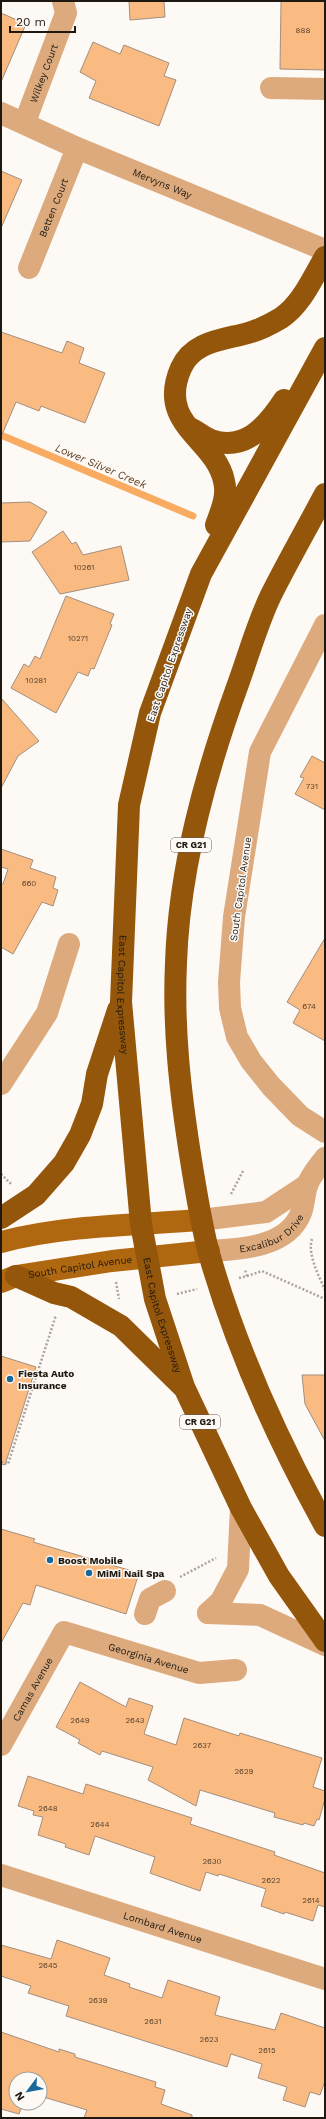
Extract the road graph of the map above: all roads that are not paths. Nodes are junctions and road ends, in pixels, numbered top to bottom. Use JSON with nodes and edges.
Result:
{"nodes":[{"id":1,"x":63,"y":1,"type":"edge"},
{"id":2,"x":271,"y":88,"type":"dead end"},
{"id":3,"x":325,"y":89,"type":"edge"},
{"id":4,"x":1,"y":113,"type":"edge"},
{"id":5,"x":25,"y":122,"type":"junction"},
{"id":6,"x":78,"y":148,"type":"junction"},
{"id":7,"x":325,"y":250,"type":"edge"},
{"id":8,"x":325,"y":257,"type":"edge"},
{"id":9,"x":29,"y":268,"type":"dead end"},
{"id":10,"x":325,"y":342,"type":"edge"},
{"id":11,"x":325,"y":348,"type":"edge"},
{"id":12,"x":185,"y":424,"type":"junction"},
{"id":13,"x":325,"y":494,"type":"edge"},
{"id":14,"x":201,"y":574,"type":"junction"},
{"id":15,"x":325,"y":625,"type":"edge"},
{"id":16,"x":69,"y":944,"type":"dead end"},
{"id":17,"x":121,"y":1002,"type":"junction"},
{"id":18,"x":1,"y":1084,"type":"edge"},
{"id":19,"x":325,"y":1132,"type":"edge"},
{"id":20,"x":325,"y":1158,"type":"edge"},
{"id":21,"x":307,"y":1185,"type":"junction"},
{"id":22,"x":1,"y":1218,"type":"edge"},
{"id":23,"x":201,"y":1220,"type":"junction"},
{"id":24,"x":141,"y":1224,"type":"junction"},
{"id":25,"x":1,"y":1242,"type":"edge"},
{"id":26,"x":209,"y":1251,"type":"junction"},
{"id":27,"x":148,"y":1257,"type":"junction"},
{"id":28,"x":8,"y":1279,"type":"edge"},
{"id":29,"x":184,"y":1387,"type":"junction"},
{"id":30,"x":241,"y":1508,"type":"junction"},
{"id":31,"x":325,"y":1526,"type":"edge"},
{"id":32,"x":165,"y":1592,"type":"road end"},
{"id":33,"x":145,"y":1614,"type":"dead end"},
{"id":34,"x":64,"y":1632,"type":"joint"},
{"id":35,"x":325,"y":1641,"type":"edge"},
{"id":36,"x":325,"y":1645,"type":"edge"},
{"id":37,"x":236,"y":1670,"type":"dead end"},
{"id":38,"x":1,"y":1745,"type":"edge"},
{"id":39,"x":1,"y":1875,"type":"edge"},
{"id":40,"x":325,"y":1979,"type":"edge"}],
"edges":[{"from":1,"to":5,"type":"street","name":"Wilkey Court"},
{"from":2,"to":3,"type":"street"},
{"from":4,"to":5,"type":"street","name":"Mervyns Way"},
{"from":5,"to":6,"type":"street","name":"Mervyns Way"},
{"from":6,"to":7,"type":"street","name":"Mervyns Way"},
{"from":6,"to":9,"type":"street","name":"Betten Court"},
{"from":8,"to":12,"type":"highway"},
{"from":10,"to":12,"type":"highway"},
{"from":11,"to":14,"type":"highway","name":"East Capitol Expressway","number":"CR G21"},
{"from":12,"to":14,"type":"highway"},
{"from":13,"to":23,"type":"highway","number":"CR G21"},
{"from":14,"to":17,"type":"highway","name":"East Capitol Expressway","number":"CR G21"},
{"from":15,"to":19,"type":"street","name":"South Capitol Avenue"},
{"from":16,"to":18,"type":"street"},
{"from":17,"to":22,"type":"highway"},
{"from":17,"to":24,"type":"highway","name":"East Capitol Expressway","number":"CR G21"},
{"from":20,"to":21,"type":"street","name":"Excalibur Drive"},
{"from":21,"to":23,"type":"street","name":"Excalibur Drive"},
{"from":21,"to":26,"type":"street","name":"Excalibur Drive"},
{"from":23,"to":24,"type":"main road"},
{"from":23,"to":26,"type":"highway","number":"CR G21"},
{"from":24,"to":25,"type":"main road"},
{"from":24,"to":27,"type":"highway","name":"East Capitol Expressway","number":"CR G21"},
{"from":26,"to":27,"type":"main road","name":"South Capitol Avenue"},
{"from":26,"to":31,"type":"highway","number":"CR G21"},
{"from":27,"to":28,"type":"main road","name":"South Capitol Avenue"},
{"from":27,"to":29,"type":"highway","name":"East Capitol Expressway","number":"CR G21"},
{"from":28,"to":29,"type":"highway"},
{"from":29,"to":30,"type":"highway","name":"East Capitol Expressway","number":"CR G21"},
{"from":30,"to":35,"type":"highway","name":"East Capitol Expressway","number":"CR G21"},
{"from":30,"to":36,"type":"street"},
{"from":32,"to":33,"type":"street"},
{"from":34,"to":37,"type":"street","name":"Georginia Avenue"},
{"from":34,"to":38,"type":"street","name":"Camas Avenue"},
{"from":39,"to":40,"type":"street","name":"Lombard Avenue"}]}
